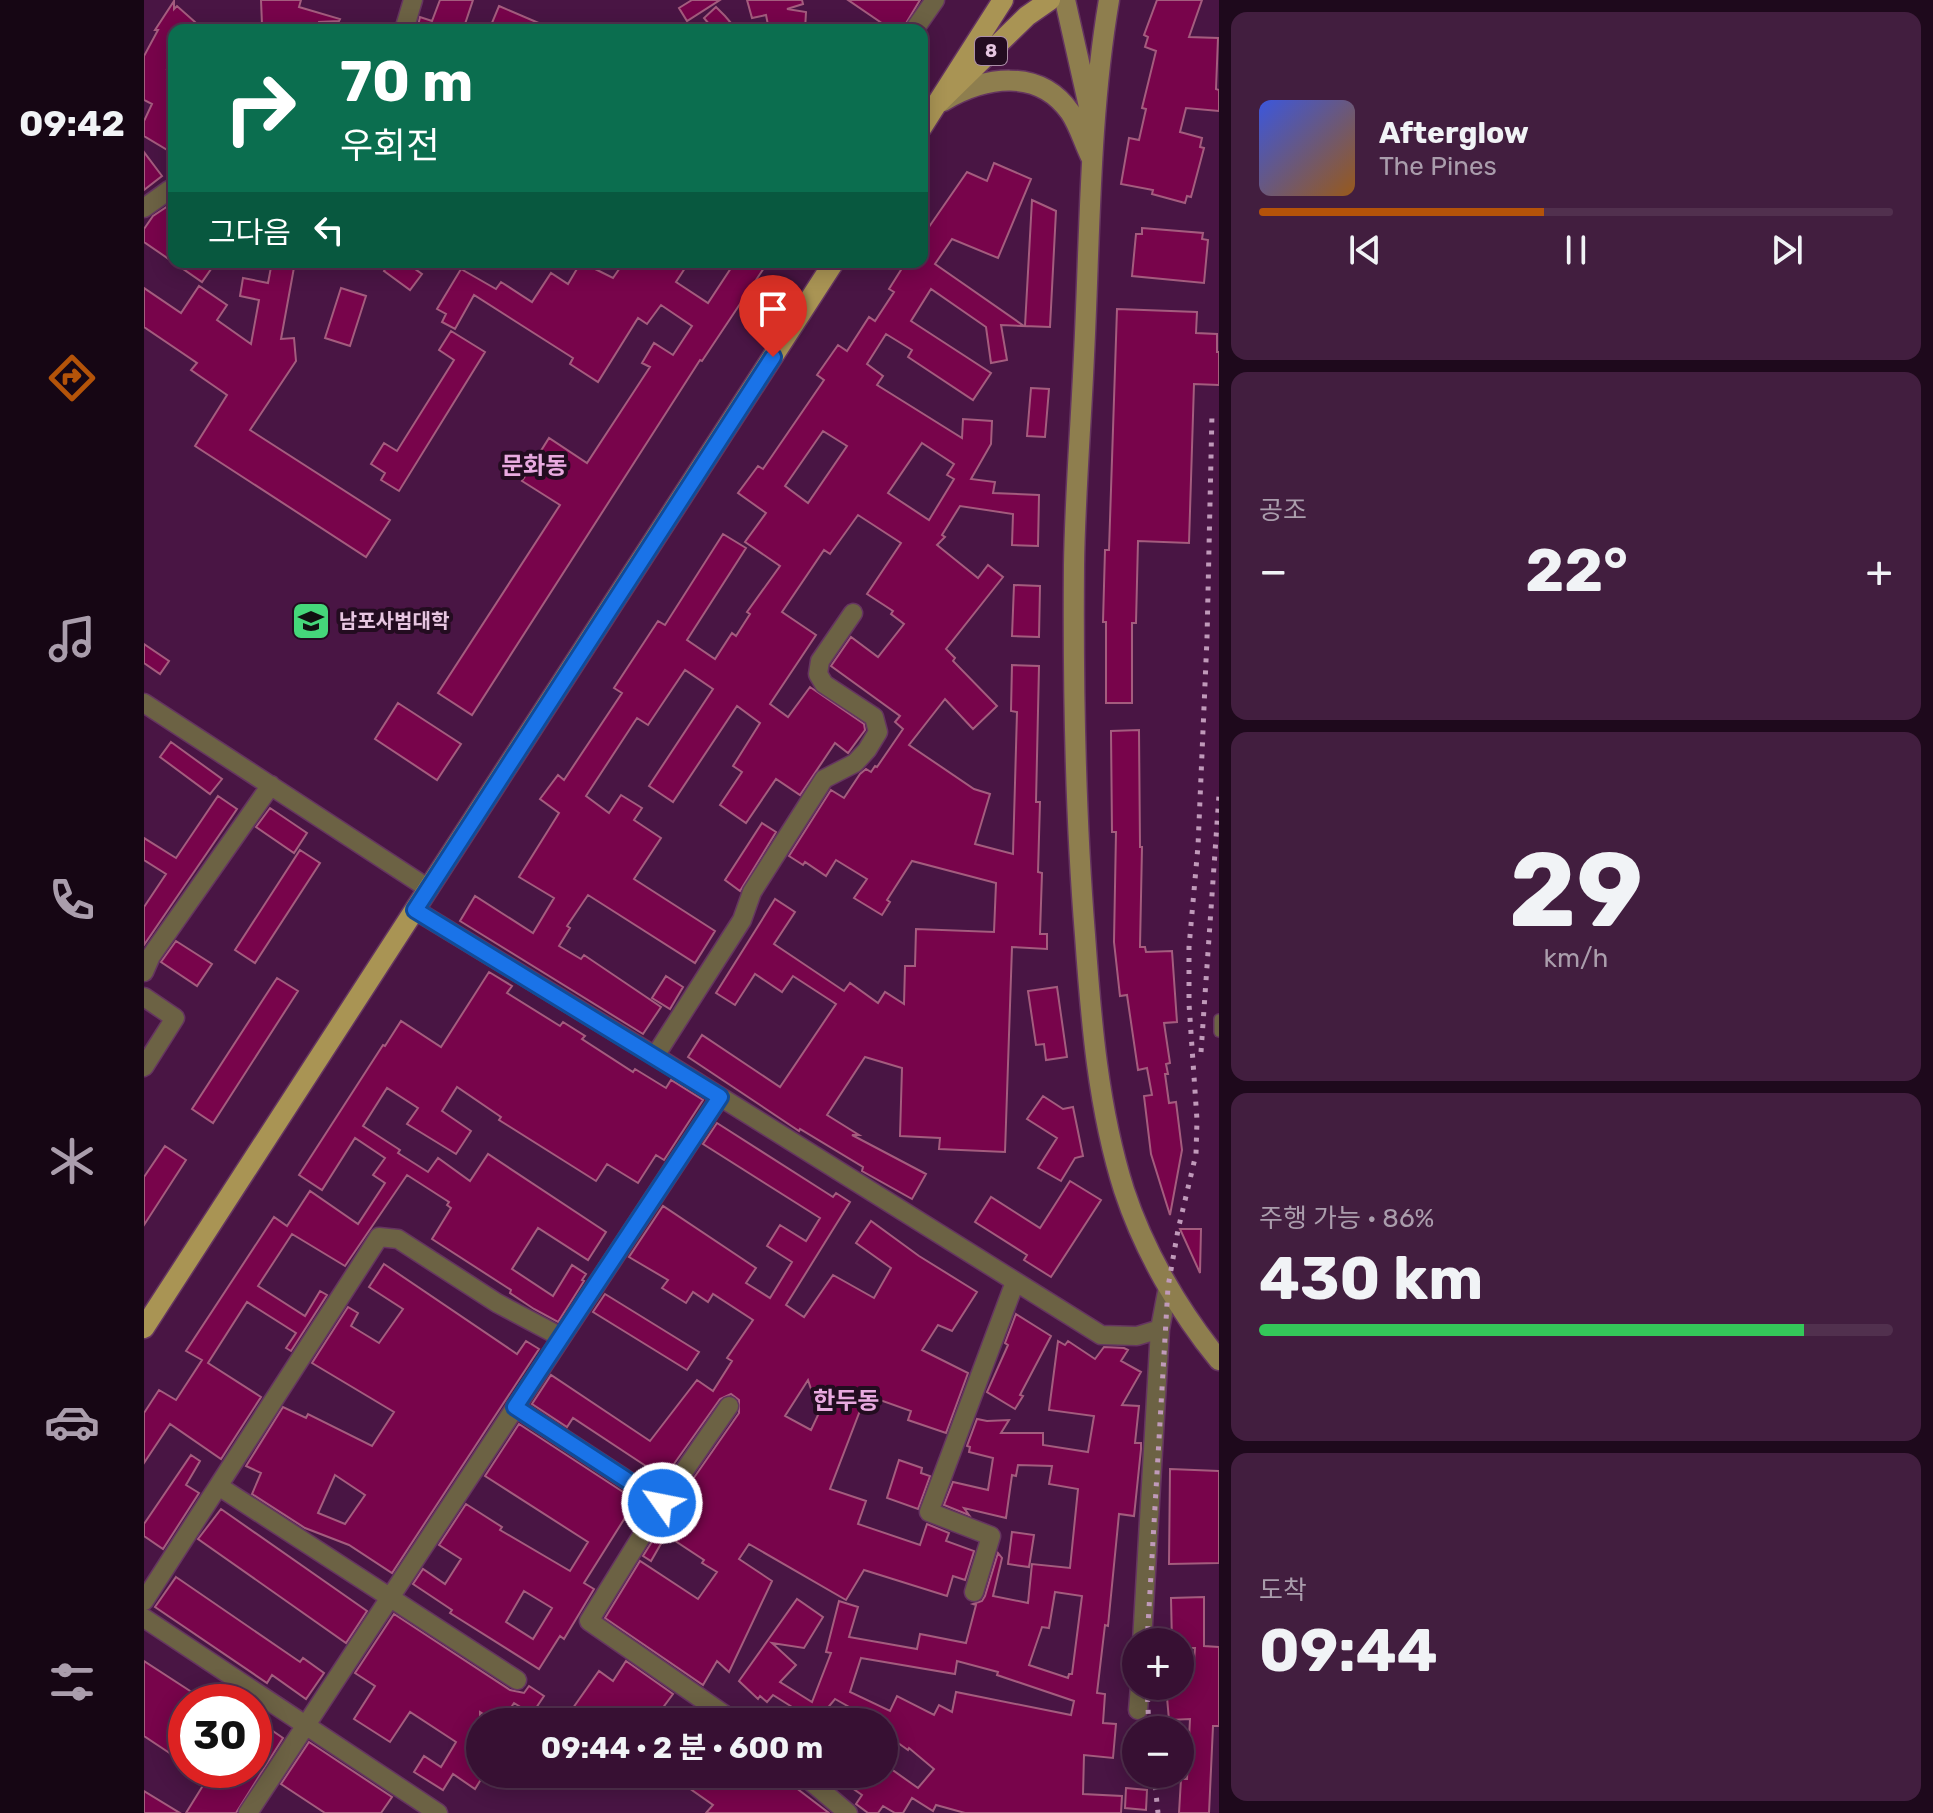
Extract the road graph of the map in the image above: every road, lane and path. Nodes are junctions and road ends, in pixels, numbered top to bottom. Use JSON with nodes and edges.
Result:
{"nodes":[{"id":1,"x":413,"y":0,"type":"edge"},
{"id":2,"x":935,"y":0,"type":"edge"},
{"id":3,"x":1003,"y":0,"type":"edge"},
{"id":4,"x":1050,"y":0,"type":"edge"},
{"id":5,"x":1065,"y":0,"type":"edge"},
{"id":6,"x":1109,"y":0,"type":"edge"},
{"id":7,"x":406,"y":24,"type":"edge"},
{"id":8,"x":918,"y":24,"type":"edge"},
{"id":9,"x":936,"y":105,"type":"junction"},
{"id":10,"x":928,"y":118,"type":"edge"},
{"id":11,"x":1095,"y":131,"type":"junction"},
{"id":12,"x":1094,"y":163,"type":"junction"},
{"id":13,"x":168,"y":191,"type":"edge"},
{"id":14,"x":144,"y":208,"type":"edge"},
{"id":15,"x":830,"y":268,"type":"edge"},
{"id":16,"x":853,"y":613,"type":"dead end"},
{"id":17,"x":144,"y":703,"type":"edge"},
{"id":18,"x":271,"y":785,"type":"junction"},
{"id":19,"x":429,"y":889,"type":"junction"},
{"id":20,"x":415,"y":910,"type":"junction"},
{"id":21,"x":146,"y":960,"type":"edge"},
{"id":22,"x":144,"y":997,"type":"edge"},
{"id":23,"x":1219,"y":1019,"type":"edge"},
{"id":24,"x":1219,"y":1032,"type":"edge"},
{"id":25,"x":655,"y":1056,"type":"junction"},
{"id":26,"x":144,"y":1067,"type":"edge"},
{"id":27,"x":720,"y":1097,"type":"junction"},
{"id":28,"x":1015,"y":1282,"type":"junction"},
{"id":29,"x":1168,"y":1287,"type":"junction"},
{"id":30,"x":144,"y":1328,"type":"edge"},
{"id":31,"x":1160,"y":1329,"type":"junction"},
{"id":32,"x":561,"y":1337,"type":"junction"},
{"id":33,"x":1215,"y":1348,"type":"edge"},
{"id":34,"x":729,"y":1406,"type":"dead end"},
{"id":35,"x":515,"y":1407,"type":"junction"},
{"id":36,"x":220,"y":1487,"type":"junction"},
{"id":37,"x":662,"y":1503,"type":"junction"},
{"id":38,"x":974,"y":1592,"type":"dead end"},
{"id":39,"x":391,"y":1598,"type":"junction"},
{"id":40,"x":144,"y":1601,"type":"edge"},
{"id":41,"x":144,"y":1618,"type":"edge"},
{"id":42,"x":1143,"y":1628,"type":"edge"},
{"id":43,"x":517,"y":1680,"type":"dead end"},
{"id":44,"x":1139,"y":1700,"type":"edge"},
{"id":45,"x":715,"y":1708,"type":"edge"},
{"id":46,"x":1138,"y":1710,"type":"dead end"},
{"id":47,"x":307,"y":1726,"type":"junction"},
{"id":48,"x":819,"y":1788,"type":"edge"},
{"id":49,"x":248,"y":1813,"type":"edge"},
{"id":50,"x":438,"y":1813,"type":"edge"},
{"id":51,"x":848,"y":1813,"type":"edge"}],
"edges":[{"from":1,"to":7,"type":"street"},
{"from":2,"to":8,"type":"street"},
{"from":3,"to":9,"type":"main road","number":"8"},
{"from":4,"to":9,"type":"main road","number":"8"},
{"from":5,"to":11,"type":"main road"},
{"from":6,"to":11,"type":"main road"},
{"from":9,"to":10,"type":"main road","number":"8"},
{"from":9,"to":12,"type":"main road"},
{"from":11,"to":12,"type":"main road"},
{"from":12,"to":29,"type":"main road"},
{"from":13,"to":14,"type":"street"},
{"from":15,"to":19,"type":"main road"},
{"from":16,"to":25,"type":"street"},
{"from":17,"to":18,"type":"street"},
{"from":18,"to":19,"type":"street"},
{"from":18,"to":21,"type":"street"},
{"from":19,"to":20,"type":"main road"},
{"from":20,"to":25,"type":"street"},
{"from":20,"to":30,"type":"main road"},
{"from":22,"to":26,"type":"street"},
{"from":23,"to":24,"type":"lane"},
{"from":25,"to":27,"type":"street"},
{"from":27,"to":28,"type":"street"},
{"from":27,"to":32,"type":"street"},
{"from":28,"to":31,"type":"street"},
{"from":28,"to":38,"type":"street"},
{"from":29,"to":31,"type":"street"},
{"from":29,"to":33,"type":"main road"},
{"from":31,"to":42,"type":"street"},
{"from":32,"to":35,"type":"street"},
{"from":32,"to":36,"type":"street"},
{"from":34,"to":37,"type":"street"},
{"from":35,"to":37,"type":"street"},
{"from":35,"to":39,"type":"street"},
{"from":36,"to":39,"type":"street"},
{"from":36,"to":40,"type":"street"},
{"from":37,"to":45,"type":"street"},
{"from":39,"to":43,"type":"street"},
{"from":39,"to":47,"type":"street"},
{"from":41,"to":47,"type":"street"},
{"from":44,"to":46,"type":"street"},
{"from":47,"to":49,"type":"street"},
{"from":47,"to":50,"type":"street"},
{"from":48,"to":51,"type":"street"}]}
